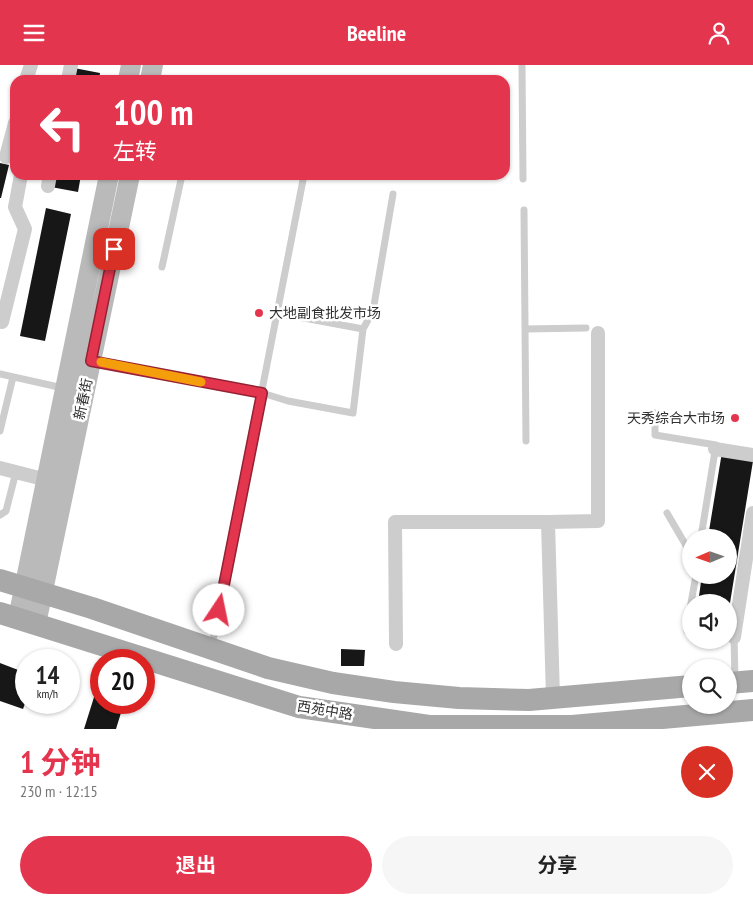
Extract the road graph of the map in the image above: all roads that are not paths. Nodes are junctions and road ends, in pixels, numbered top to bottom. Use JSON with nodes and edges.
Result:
{"nodes":[{"id":1,"x":522,"y":65,"type":"edge"},
{"id":2,"x":10,"y":145,"type":"edge"},
{"id":3,"x":7,"y":158,"type":"edge"},
{"id":4,"x":523,"y":179,"type":"dead end"},
{"id":5,"x":20,"y":180,"type":"edge"},
{"id":6,"x":108,"y":180,"type":"edge"},
{"id":7,"x":129,"y":180,"type":"edge"},
{"id":8,"x":181,"y":180,"type":"edge"},
{"id":9,"x":303,"y":180,"type":"edge"},
{"id":10,"x":393,"y":195,"type":"dead end"},
{"id":11,"x":524,"y":210,"type":"dead end"},
{"id":12,"x":162,"y":267,"type":"dead end"},
{"id":13,"x":277,"y":313,"type":"junction"},
{"id":14,"x":2,"y":323,"type":"dead end"},
{"id":15,"x":363,"y":329,"type":"junction"},
{"id":16,"x":525,"y":329,"type":"junction"},
{"id":17,"x":592,"y":330,"type":"joint"},
{"id":18,"x":91,"y":361,"type":"junction"},
{"id":19,"x":0,"y":374,"type":"edge"},
{"id":20,"x":12,"y":377,"type":"junction"},
{"id":21,"x":66,"y":389,"type":"junction"},
{"id":22,"x":262,"y":393,"type":"junction"},
{"id":23,"x":655,"y":413,"type":"dead end"},
{"id":24,"x":0,"y":431,"type":"edge"},
{"id":25,"x":526,"y":441,"type":"dead end"},
{"id":26,"x":715,"y":449,"type":"junction"},
{"id":27,"x":753,"y":455,"type":"edge"},
{"id":28,"x":0,"y":468,"type":"edge"},
{"id":29,"x":16,"y":472,"type":"junction"},
{"id":30,"x":48,"y":480,"type":"junction"},
{"id":31,"x":667,"y":513,"type":"dead end"},
{"id":32,"x":753,"y":513,"type":"edge"},
{"id":33,"x":0,"y":515,"type":"edge"},
{"id":34,"x":548,"y":522,"type":"junction"},
{"id":35,"x":703,"y":529,"type":"edge"},
{"id":36,"x":682,"y":539,"type":"edge"},
{"id":37,"x":0,"y":580,"type":"edge"},
{"id":38,"x":34,"y":590,"type":"junction"},
{"id":39,"x":737,"y":603,"type":"edge"},
{"id":40,"x":18,"y":618,"type":"edge"},
{"id":41,"x":396,"y":644,"type":"dead end"},
{"id":42,"x":212,"y":649,"type":"junction"},
{"id":43,"x":733,"y":649,"type":"edge"},
{"id":44,"x":739,"y":682,"type":"edge"},
{"id":45,"x":682,"y":687,"type":"edge"},
{"id":46,"x":553,"y":698,"type":"junction"},
{"id":47,"x":753,"y":710,"type":"edge"}],
"edges":[{"from":1,"to":4,"type":"lane"},
{"from":2,"to":3,"type":"street"},
{"from":5,"to":14,"type":"street"},
{"from":6,"to":21,"type":"main road","name":"新春街"},
{"from":7,"to":18,"type":"main road","name":"新春街"},
{"from":8,"to":12,"type":"lane"},
{"from":9,"to":13,"type":"lane"},
{"from":10,"to":15,"type":"lane"},
{"from":11,"to":16,"type":"lane"},
{"from":13,"to":15,"type":"lane"},
{"from":13,"to":22,"type":"lane"},
{"from":15,"to":22,"type":"lane"},
{"from":16,"to":17,"type":"lane"},
{"from":16,"to":25,"type":"lane"},
{"from":17,"to":34,"type":"street"},
{"from":18,"to":22,"type":"lane"},
{"from":18,"to":38,"type":"main road","name":"新春街"},
{"from":19,"to":20,"type":"lane"},
{"from":20,"to":21,"type":"lane"},
{"from":20,"to":24,"type":"lane"},
{"from":21,"to":30,"type":"main road","name":"新春街"},
{"from":22,"to":42,"type":"lane"},
{"from":23,"to":26,"type":"lane"},
{"from":26,"to":27,"type":"street"},
{"from":26,"to":35,"type":"lane"},
{"from":28,"to":29,"type":"street"},
{"from":29,"to":30,"type":"street"},
{"from":29,"to":33,"type":"lane"},
{"from":30,"to":38,"type":"main road","name":"新春街"},
{"from":31,"to":36,"type":"lane"},
{"from":32,"to":39,"type":"street"},
{"from":34,"to":41,"type":"street"},
{"from":34,"to":46,"type":"street"},
{"from":37,"to":38,"type":"main road","name":"西苑中路"},
{"from":38,"to":40,"type":"main road","name":"新春街"},
{"from":38,"to":42,"type":"main road","name":"西苑中路"},
{"from":40,"to":47,"type":"main road","name":"西苑中路"},
{"from":42,"to":46,"type":"main road","name":"西苑中路"},
{"from":43,"to":44,"type":"lane"},
{"from":45,"to":46,"type":"main road","name":"西苑中路"}]}
